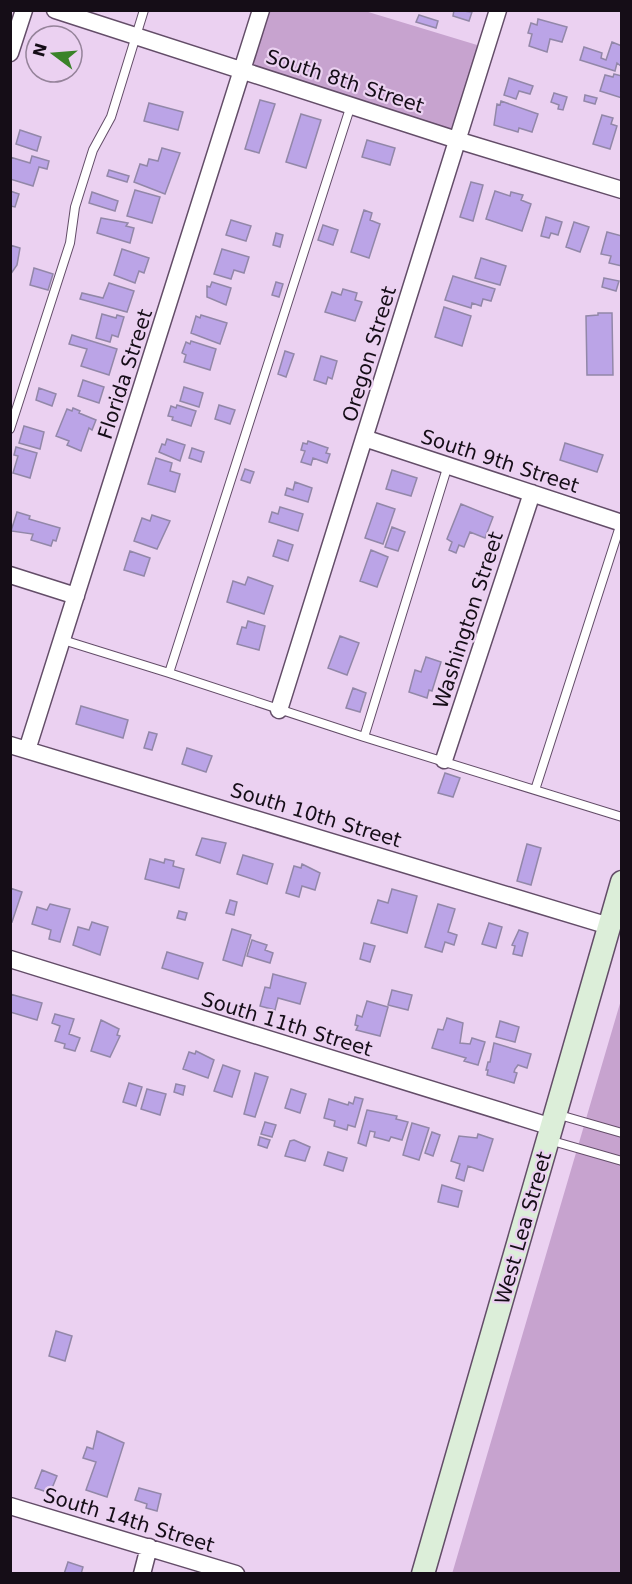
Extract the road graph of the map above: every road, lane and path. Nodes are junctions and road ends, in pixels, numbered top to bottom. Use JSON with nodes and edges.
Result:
{"nodes":[{"id":1,"x":24,"y":10,"type":"edge"},
{"id":2,"x":55,"y":10,"type":"edge"},
{"id":3,"x":144,"y":10,"type":"edge"},
{"id":4,"x":261,"y":10,"type":"edge"},
{"id":5,"x":498,"y":10,"type":"edge"},
{"id":6,"x":136,"y":36,"type":"junction"},
{"id":7,"x":10,"y":53,"type":"edge"},
{"id":8,"x":243,"y":69,"type":"junction"},
{"id":9,"x":351,"y":105,"type":"junction"},
{"id":10,"x":457,"y":140,"type":"junction"},
{"id":11,"x":621,"y":190,"type":"edge"},
{"id":12,"x":10,"y":429,"type":"edge"},
{"id":13,"x":364,"y":438,"type":"junction"},
{"id":14,"x":448,"y":465,"type":"junction"},
{"id":15,"x":532,"y":493,"type":"junction"},
{"id":16,"x":621,"y":523,"type":"edge"},
{"id":17,"x":10,"y":575,"type":"edge"},
{"id":18,"x":76,"y":596,"type":"junction"},
{"id":19,"x":63,"y":640,"type":"junction"},
{"id":20,"x":169,"y":673,"type":"junction"},
{"id":21,"x":279,"y":710,"type":"junction"},
{"id":22,"x":364,"y":737,"type":"junction"},
{"id":23,"x":10,"y":745,"type":"edge"},
{"id":24,"x":27,"y":750,"type":"junction"},
{"id":25,"x":444,"y":760,"type":"junction"},
{"id":26,"x":535,"y":790,"type":"junction"},
{"id":27,"x":621,"y":817,"type":"edge"},
{"id":28,"x":621,"y":882,"type":"edge"},
{"id":29,"x":609,"y":926,"type":"junction"},
{"id":30,"x":10,"y":959,"type":"edge"},
{"id":31,"x":552,"y":1127,"type":"junction"},
{"id":32,"x":621,"y":1132,"type":"edge"},
{"id":33,"x":621,"y":1161,"type":"edge"},
{"id":34,"x":10,"y":1506,"type":"edge"},
{"id":35,"x":149,"y":1547,"type":"junction"},
{"id":36,"x":142,"y":1574,"type":"edge"},
{"id":37,"x":236,"y":1574,"type":"edge"},
{"id":38,"x":423,"y":1574,"type":"edge"}],
"edges":[{"from":1,"to":7,"type":"street"},
{"from":2,"to":6,"type":"street","name":"South 8th Street"},
{"from":3,"to":6,"type":"lane"},
{"from":4,"to":8,"type":"street","name":"Florida Street"},
{"from":5,"to":10,"type":"street","name":"Oregon Street"},
{"from":6,"to":8,"type":"street","name":"South 8th Street"},
{"from":6,"to":12,"type":"lane"},
{"from":8,"to":9,"type":"street","name":"South 8th Street"},
{"from":8,"to":18,"type":"street","name":"Florida Street"},
{"from":9,"to":10,"type":"street","name":"South 8th Street"},
{"from":9,"to":20,"type":"lane"},
{"from":10,"to":11,"type":"street","name":"South 8th Street"},
{"from":10,"to":13,"type":"street","name":"Oregon Street"},
{"from":13,"to":14,"type":"street","name":"South 9th Street"},
{"from":13,"to":21,"type":"street","name":"Oregon Street"},
{"from":14,"to":15,"type":"street","name":"South 9th Street"},
{"from":14,"to":22,"type":"lane"},
{"from":15,"to":16,"type":"street","name":"South 9th Street"},
{"from":15,"to":25,"type":"street","name":"Washington Street"},
{"from":16,"to":26,"type":"lane"},
{"from":17,"to":18,"type":"street"},
{"from":18,"to":19,"type":"street","name":"Florida Street"},
{"from":19,"to":20,"type":"lane"},
{"from":19,"to":24,"type":"street","name":"Florida Street"},
{"from":20,"to":21,"type":"lane"},
{"from":21,"to":22,"type":"lane"},
{"from":22,"to":25,"type":"lane"},
{"from":23,"to":24,"type":"street","name":"South 10th Street"},
{"from":24,"to":29,"type":"street","name":"South 10th Street"},
{"from":25,"to":26,"type":"lane"},
{"from":26,"to":27,"type":"lane"},
{"from":28,"to":29,"type":"main road","name":"West Lea Street"},
{"from":29,"to":31,"type":"main road","name":"West Lea Street"},
{"from":30,"to":31,"type":"street","name":"South 11th Street"},
{"from":31,"to":32,"type":"lane"},
{"from":31,"to":33,"type":"lane"},
{"from":31,"to":38,"type":"main road","name":"West Lea Street"},
{"from":34,"to":35,"type":"street","name":"South 14th Street"},
{"from":35,"to":36,"type":"street"},
{"from":35,"to":37,"type":"street","name":"South 14th Street"}]}
